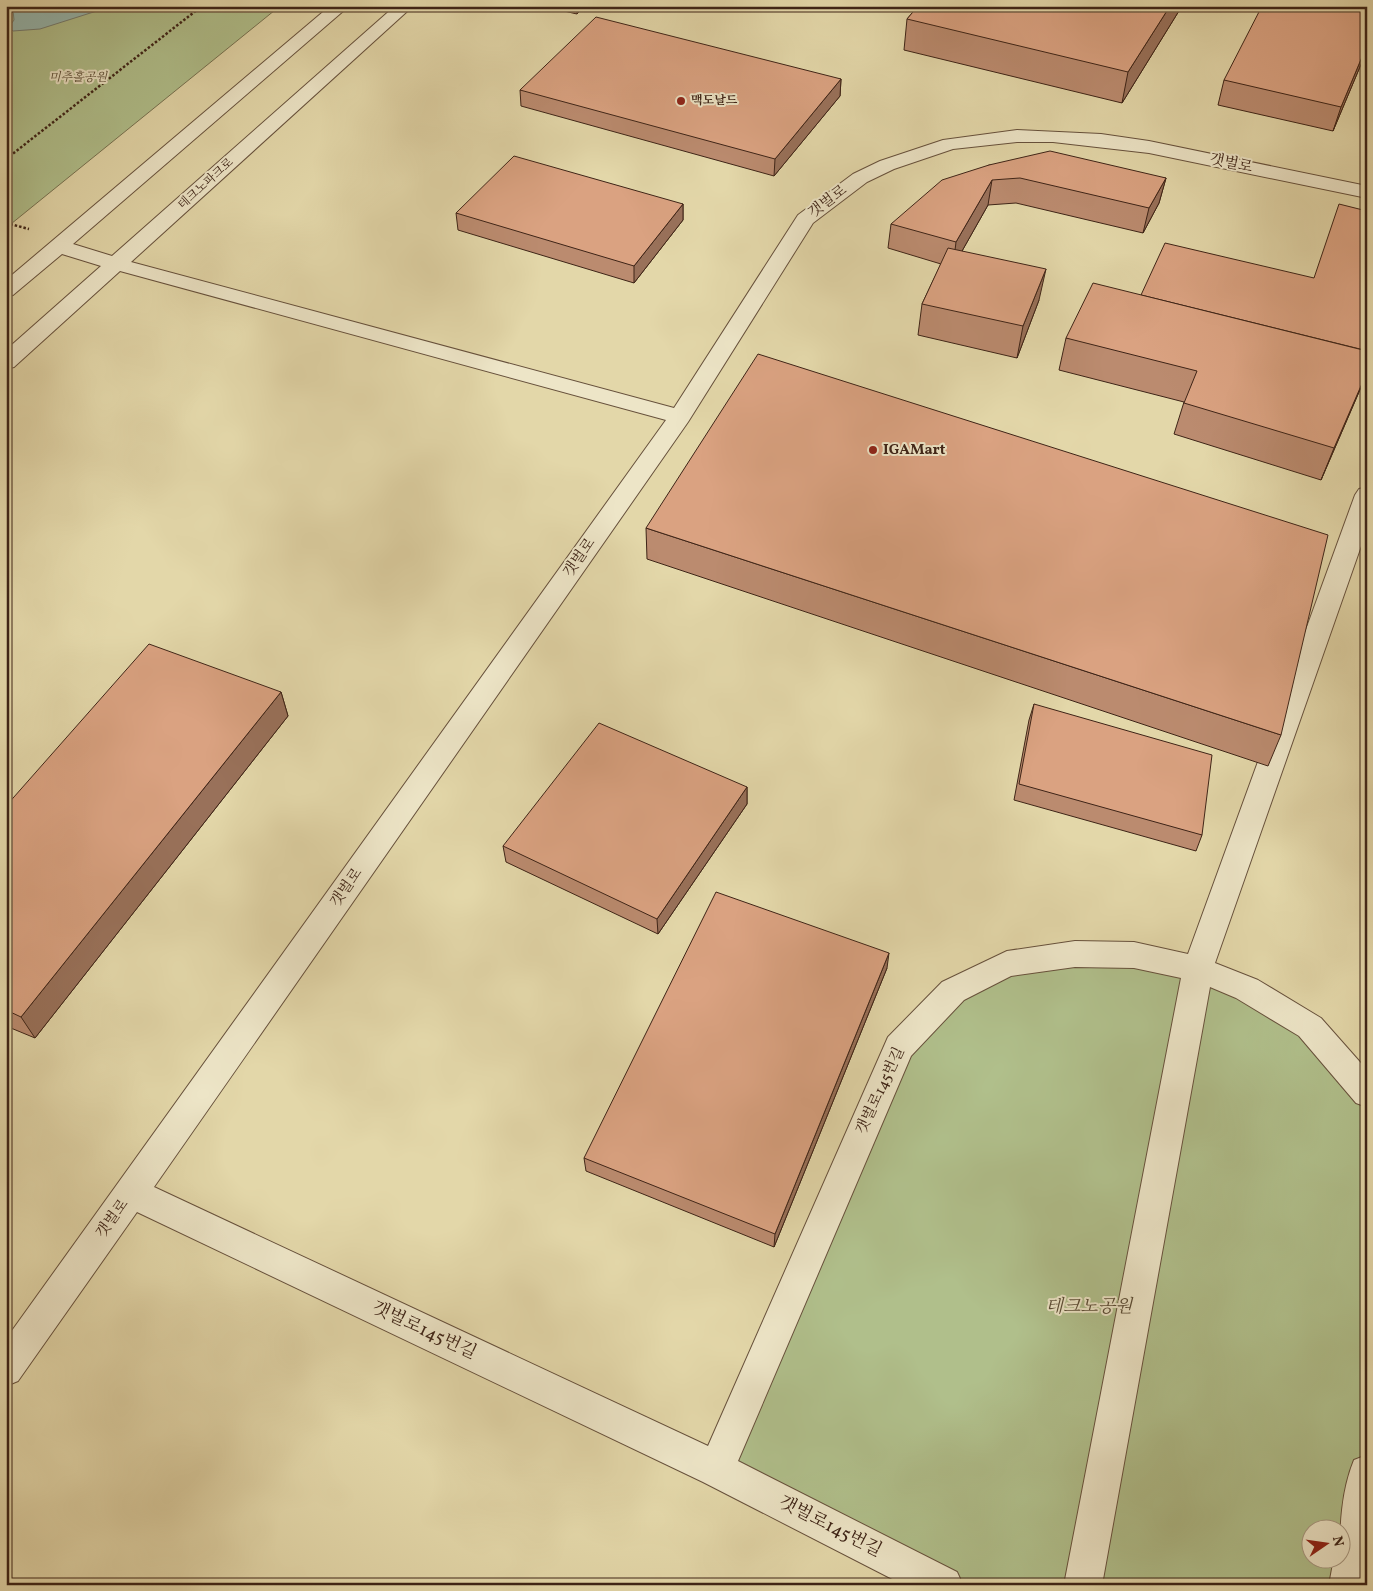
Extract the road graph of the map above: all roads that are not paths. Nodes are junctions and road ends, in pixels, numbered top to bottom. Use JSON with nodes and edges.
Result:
{"nodes":[{"id":1,"x":341,"y":6,"type":"edge"},
{"id":2,"x":405,"y":6,"type":"edge"},
{"id":3,"x":1367,"y":192,"type":"edge"},
{"id":4,"x":59,"y":246,"type":"junction"},
{"id":5,"x":116,"y":264,"type":"junction"},
{"id":6,"x":6,"y":291,"type":"edge"},
{"id":7,"x":6,"y":362,"type":"edge"},
{"id":8,"x":680,"y":417,"type":"junction"},
{"id":9,"x":1367,"y":495,"type":"edge"},
{"id":10,"x":1198,"y":969,"type":"junction"},
{"id":11,"x":1367,"y":1093,"type":"edge"},
{"id":12,"x":132,"y":1193,"type":"junction"},
{"id":13,"x":6,"y":1369,"type":"edge"},
{"id":14,"x":716,"y":1469,"type":"junction"},
{"id":15,"x":1367,"y":1473,"type":"edge"},
{"id":16,"x":944,"y":1585,"type":"edge"},
{"id":17,"x":1083,"y":1585,"type":"edge"},
{"id":18,"x":1348,"y":1585,"type":"edge"}],
"edges":[{"from":1,"to":4,"type":"street"},
{"from":2,"to":5,"type":"street","name":"테크노파크로"},
{"from":3,"to":8,"type":"street","name":"갯벌로"},
{"from":4,"to":5,"type":"street"},
{"from":4,"to":6,"type":"street"},
{"from":5,"to":7,"type":"street","name":"테크노파크로"},
{"from":5,"to":8,"type":"street"},
{"from":8,"to":12,"type":"street","name":"갯벌로"},
{"from":9,"to":10,"type":"street"},
{"from":10,"to":11,"type":"street","name":"갯벌로145번길"},
{"from":10,"to":14,"type":"street","name":"갯벌로145번길"},
{"from":10,"to":17,"type":"street"},
{"from":12,"to":13,"type":"street","name":"갯벌로"},
{"from":12,"to":14,"type":"street","name":"갯벌로145번길"},
{"from":14,"to":16,"type":"street","name":"갯벌로145번길"},
{"from":15,"to":18,"type":"street"}]}
